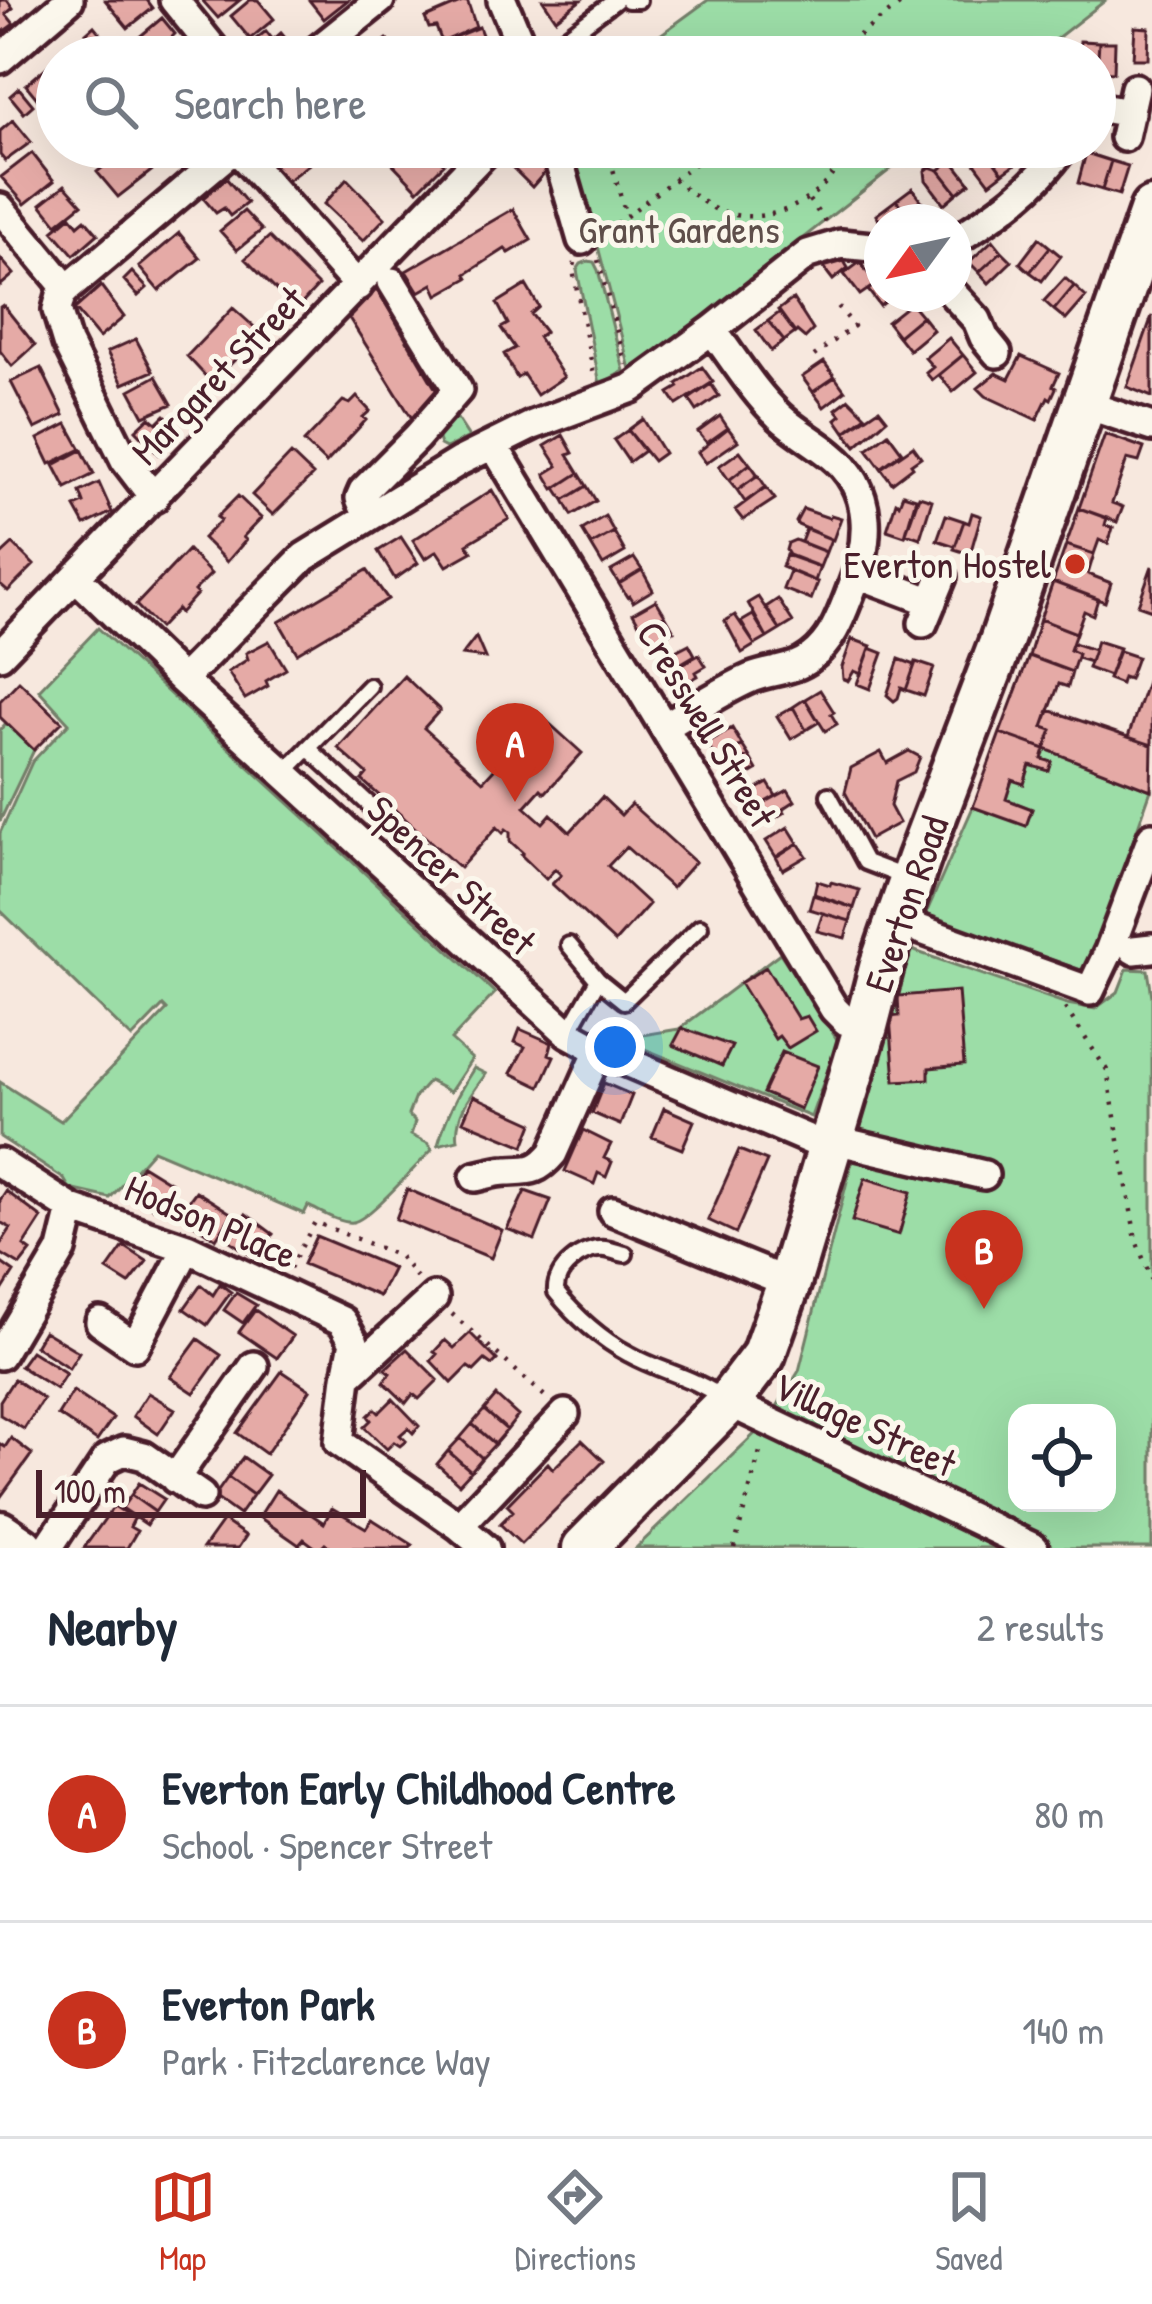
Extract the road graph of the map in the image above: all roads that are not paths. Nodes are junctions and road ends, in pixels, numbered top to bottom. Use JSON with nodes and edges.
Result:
{"nodes":[{"id":1,"x":174,"y":0,"type":"edge"},
{"id":2,"x":380,"y":0,"type":"edge"},
{"id":3,"x":502,"y":0,"type":"edge"},
{"id":4,"x":616,"y":0,"type":"edge"},
{"id":5,"x":628,"y":0,"type":"edge"},
{"id":6,"x":638,"y":0,"type":"edge"},
{"id":7,"x":57,"y":4,"type":"edge"},
{"id":8,"x":203,"y":36,"type":"edge"},
{"id":9,"x":335,"y":36,"type":"edge"},
{"id":10,"x":517,"y":36,"type":"edge"},
{"id":11,"x":567,"y":36,"type":"edge"},
{"id":12,"x":0,"y":58,"type":"edge"},
{"id":13,"x":1116,"y":111,"type":"edge"},
{"id":14,"x":1130,"y":113,"type":"dead end"},
{"id":15,"x":211,"y":168,"type":"edge"},
{"id":16,"x":254,"y":168,"type":"edge"},
{"id":17,"x":470,"y":168,"type":"edge"},
{"id":18,"x":562,"y":168,"type":"edge"},
{"id":19,"x":1047,"y":168,"type":"edge"},
{"id":20,"x":0,"y":208,"type":"edge"},
{"id":21,"x":1152,"y":209,"type":"edge"},
{"id":22,"x":972,"y":228,"type":"edge"},
{"id":23,"x":586,"y":242,"type":"road end"},
{"id":24,"x":864,"y":246,"type":"edge"},
{"id":25,"x":392,"y":282,"type":"dead end"},
{"id":26,"x":358,"y":286,"type":"junction"},
{"id":27,"x":67,"y":289,"type":"junction"},
{"id":28,"x":972,"y":305,"type":"edge"},
{"id":29,"x":712,"y":330,"type":"junction"},
{"id":30,"x":997,"y":352,"type":"dead end"},
{"id":31,"x":1084,"y":404,"type":"junction"},
{"id":32,"x":1152,"y":427,"type":"edge"},
{"id":33,"x":417,"y":436,"type":"junction"},
{"id":34,"x":494,"y":446,"type":"junction"},
{"id":35,"x":440,"y":473,"type":"junction"},
{"id":36,"x":154,"y":498,"type":"junction"},
{"id":37,"x":368,"y":517,"type":"junction"},
{"id":38,"x":858,"y":574,"type":"junction"},
{"id":39,"x":77,"y":578,"type":"junction"},
{"id":40,"x":932,"y":601,"type":"dead end"},
{"id":41,"x":0,"y":655,"type":"edge"},
{"id":42,"x":182,"y":680,"type":"junction"},
{"id":43,"x":369,"y":686,"type":"dead end"},
{"id":44,"x":664,"y":728,"type":"junction"},
{"id":45,"x":308,"y":748,"type":"junction"},
{"id":46,"x":284,"y":773,"type":"junction"},
{"id":47,"x":829,"y":795,"type":"dead end"},
{"id":48,"x":1152,"y":837,"type":"edge"},
{"id":49,"x":426,"y":857,"type":"dead end"},
{"id":50,"x":911,"y":880,"type":"junction"},
{"id":51,"x":896,"y":921,"type":"junction"},
{"id":52,"x":700,"y":927,"type":"dead end"},
{"id":53,"x":569,"y":945,"type":"dead end"},
{"id":54,"x":598,"y":980,"type":"junction"},
{"id":55,"x":866,"y":1026,"type":"junction"},
{"id":56,"x":568,"y":1033,"type":"junction"},
{"id":57,"x":599,"y":1050,"type":"junction"},
{"id":58,"x":830,"y":1143,"type":"junction"},
{"id":59,"x":0,"y":1162,"type":"edge"},
{"id":60,"x":985,"y":1175,"type":"dead end"},
{"id":61,"x":475,"y":1177,"type":"dead end"},
{"id":62,"x":72,"y":1209,"type":"junction"},
{"id":63,"x":613,"y":1211,"type":"dead end"},
{"id":64,"x":187,"y":1248,"type":"junction"},
{"id":65,"x":626,"y":1254,"type":"dead end"},
{"id":66,"x":789,"y":1283,"type":"junction"},
{"id":67,"x":434,"y":1298,"type":"road end"},
{"id":68,"x":100,"y":1322,"type":"dead end"},
{"id":69,"x":0,"y":1355,"type":"edge"},
{"id":70,"x":254,"y":1366,"type":"dead end"},
{"id":71,"x":347,"y":1377,"type":"junction"},
{"id":72,"x":728,"y":1402,"type":"junction"},
{"id":73,"x":565,"y":1414,"type":"road end"},
{"id":74,"x":175,"y":1479,"type":"junction"},
{"id":75,"x":201,"y":1496,"type":"dead end"},
{"id":76,"x":459,"y":1526,"type":"junction"},
{"id":77,"x":0,"y":1533,"type":"edge"},
{"id":78,"x":22,"y":1548,"type":"edge"},
{"id":79,"x":48,"y":1548,"type":"edge"},
{"id":80,"x":485,"y":1548,"type":"edge"},
{"id":81,"x":584,"y":1548,"type":"edge"},
{"id":82,"x":1034,"y":1548,"type":"edge"}],
"edges":[{"from":1,"to":8,"type":"street"},
{"from":2,"to":9,"type":"street"},
{"from":3,"to":10,"type":"street"},
{"from":4,"to":11,"type":"lane"},
{"from":5,"to":6,"type":"lane"},
{"from":7,"to":12,"type":"street"},
{"from":13,"to":14,"type":"street"},
{"from":15,"to":27,"type":"street"},
{"from":16,"to":26,"type":"street"},
{"from":17,"to":26,"type":"street","name":"Margaret Street"},
{"from":18,"to":23,"type":"street"},
{"from":19,"to":22,"type":"street"},
{"from":20,"to":27,"type":"street"},
{"from":21,"to":31,"type":"main road","name":"Everton Road"},
{"from":24,"to":29,"type":"street"},
{"from":25,"to":33,"type":"street"},
{"from":26,"to":36,"type":"street","name":"Margaret Street"},
{"from":27,"to":36,"type":"street"},
{"from":28,"to":30,"type":"street"},
{"from":29,"to":34,"type":"street"},
{"from":29,"to":38,"type":"street"},
{"from":31,"to":32,"type":"street"},
{"from":31,"to":50,"type":"main road","name":"Everton Road"},
{"from":33,"to":35,"type":"street"},
{"from":33,"to":37,"type":"street"},
{"from":34,"to":35,"type":"street"},
{"from":34,"to":44,"type":"street","name":"Cresswell Street"},
{"from":35,"to":37,"type":"street"},
{"from":36,"to":39,"type":"street","name":"Margaret Street"},
{"from":37,"to":42,"type":"street"},
{"from":38,"to":40,"type":"street"},
{"from":38,"to":44,"type":"street"},
{"from":39,"to":41,"type":"street","name":"Margaret Street"},
{"from":39,"to":42,"type":"street","name":"Spencer Street"},
{"from":42,"to":46,"type":"street","name":"Spencer Street"},
{"from":43,"to":45,"type":"lane"},
{"from":44,"to":55,"type":"street","name":"Cresswell Street"},
{"from":45,"to":46,"type":"lane"},
{"from":45,"to":49,"type":"lane"},
{"from":46,"to":56,"type":"street","name":"Spencer Street"},
{"from":47,"to":50,"type":"lane"},
{"from":48,"to":51,"type":"street"},
{"from":50,"to":51,"type":"main road","name":"Everton Road"},
{"from":51,"to":55,"type":"main road","name":"Everton Road"},
{"from":52,"to":54,"type":"lane"},
{"from":53,"to":54,"type":"lane"},
{"from":54,"to":56,"type":"lane"},
{"from":55,"to":58,"type":"main road","name":"Everton Road"},
{"from":56,"to":57,"type":"street","name":"Spencer Street"},
{"from":57,"to":58,"type":"street","name":"Spencer Street"},
{"from":57,"to":61,"type":"street"},
{"from":58,"to":60,"type":"street","name":"Spencer Street"},
{"from":58,"to":66,"type":"main road","name":"Everton Road"},
{"from":59,"to":62,"type":"street","name":"Hodson Place"},
{"from":62,"to":64,"type":"street","name":"Hodson Place"},
{"from":62,"to":69,"type":"street"},
{"from":63,"to":66,"type":"street"},
{"from":64,"to":68,"type":"street"},
{"from":64,"to":71,"type":"street","name":"Hodson Place"},
{"from":65,"to":72,"type":"lane"},
{"from":66,"to":72,"type":"main road","name":"Everton Road"},
{"from":67,"to":71,"type":"street"},
{"from":70,"to":74,"type":"street"},
{"from":71,"to":76,"type":"street","name":"Hodson Place"},
{"from":72,"to":81,"type":"main road","name":"Everton Road"},
{"from":72,"to":82,"type":"street","name":"Village Street"},
{"from":73,"to":76,"type":"street"},
{"from":74,"to":75,"type":"street"},
{"from":74,"to":79,"type":"street"},
{"from":76,"to":80,"type":"street"},
{"from":77,"to":78,"type":"main road"}]}
